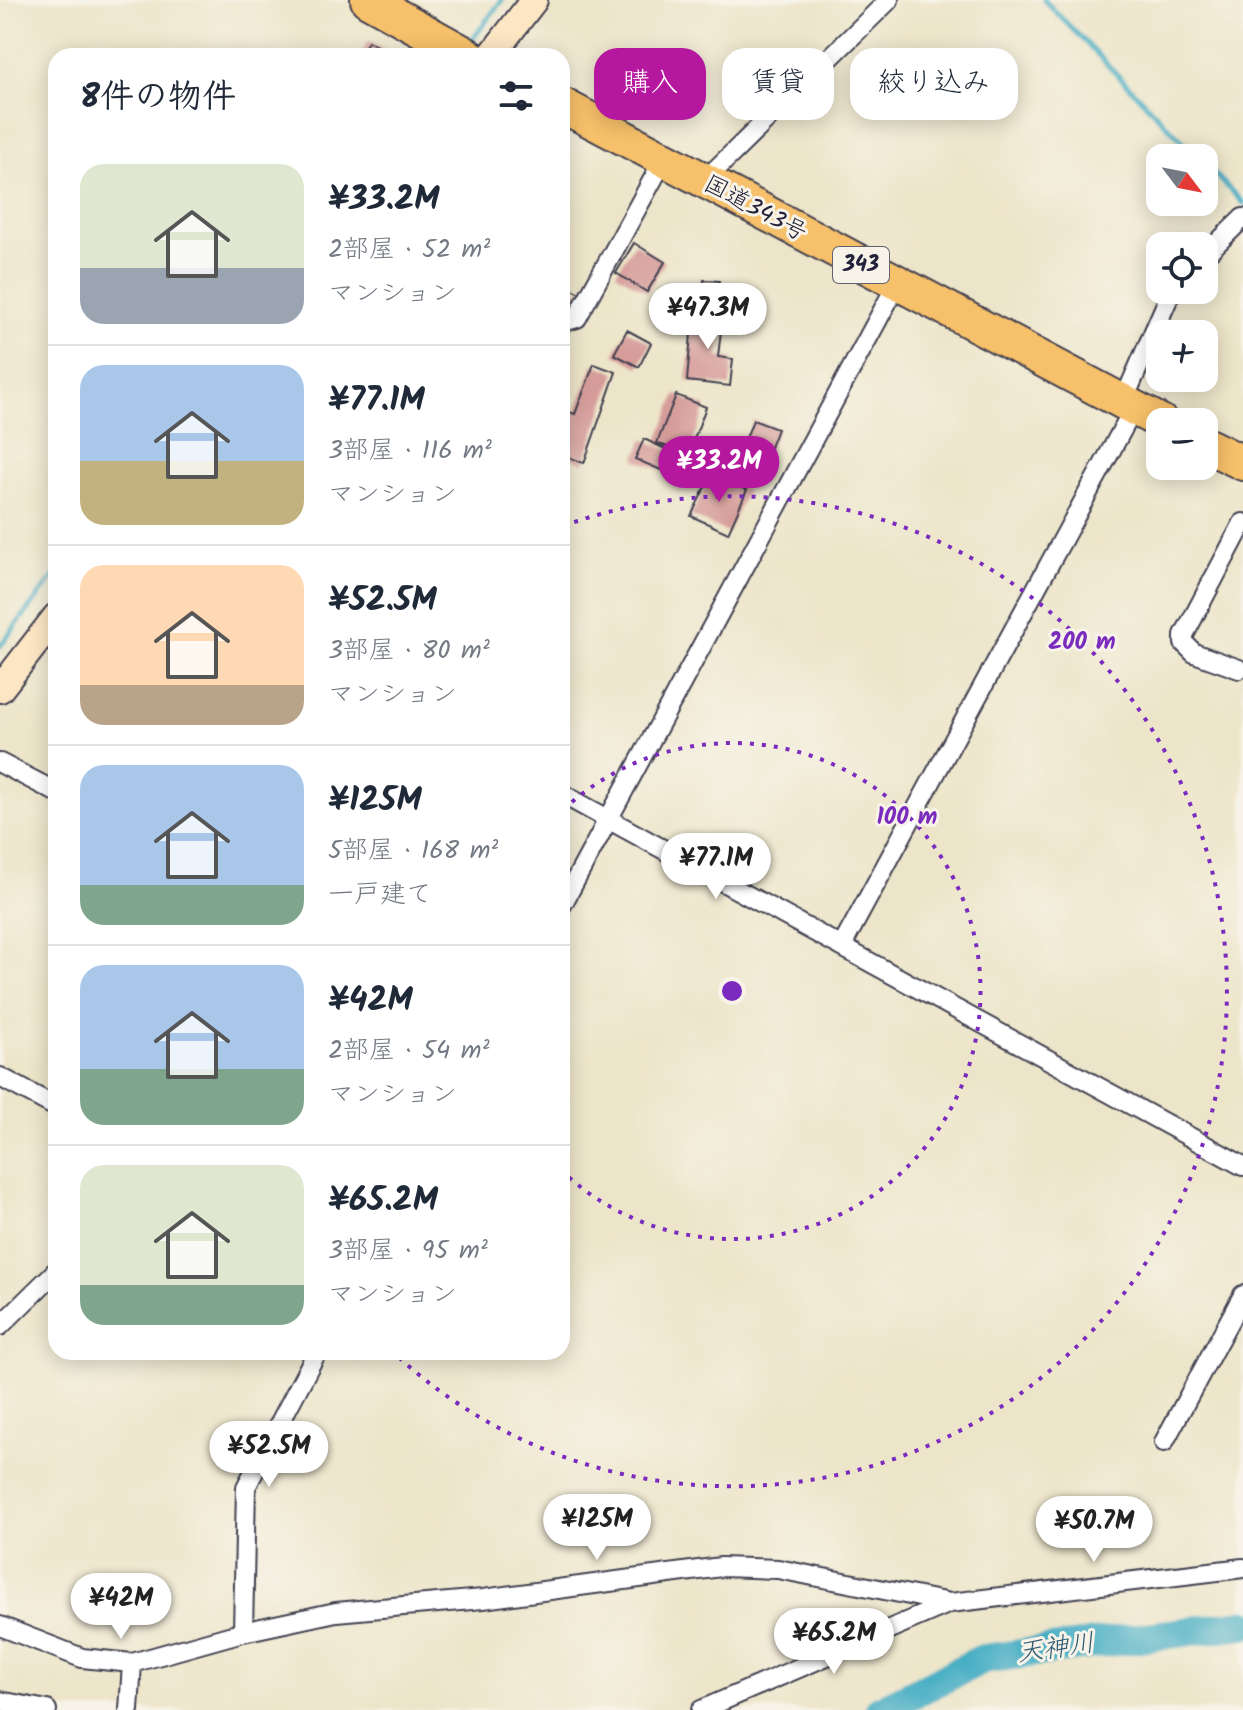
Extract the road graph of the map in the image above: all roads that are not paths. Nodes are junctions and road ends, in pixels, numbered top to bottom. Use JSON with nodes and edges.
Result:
{"nodes":[{"id":1,"x":368,"y":0,"type":"edge"},
{"id":2,"x":534,"y":0,"type":"edge"},
{"id":3,"x":889,"y":0,"type":"edge"},
{"id":4,"x":455,"y":48,"type":"edge"},
{"id":5,"x":497,"y":48,"type":"edge"},
{"id":6,"x":570,"y":109,"type":"edge"},
{"id":7,"x":664,"y":159,"type":"junction"},
{"id":8,"x":704,"y":181,"type":"junction"},
{"id":9,"x":1243,"y":218,"type":"edge"},
{"id":10,"x":1218,"y":242,"type":"edge"},
{"id":11,"x":897,"y":284,"type":"junction"},
{"id":12,"x":1168,"y":304,"type":"edge"},
{"id":13,"x":570,"y":320,"type":"edge"},
{"id":14,"x":1139,"y":411,"type":"edge"},
{"id":15,"x":1218,"y":451,"type":"edge"},
{"id":16,"x":1243,"y":463,"type":"edge"},
{"id":17,"x":1243,"y":523,"type":"edge"},
{"id":18,"x":48,"y":627,"type":"edge"},
{"id":19,"x":1239,"y":669,"type":"dead end"},
{"id":20,"x":0,"y":689,"type":"edge"},
{"id":21,"x":0,"y":763,"type":"edge"},
{"id":22,"x":48,"y":788,"type":"edge"},
{"id":23,"x":570,"y":798,"type":"edge"},
{"id":24,"x":610,"y":819,"type":"junction"},
{"id":25,"x":570,"y":891,"type":"edge"},
{"id":26,"x":842,"y":946,"type":"junction"},
{"id":27,"x":0,"y":1077,"type":"edge"},
{"id":28,"x":48,"y":1103,"type":"edge"},
{"id":29,"x":1243,"y":1166,"type":"edge"},
{"id":30,"x":48,"y":1279,"type":"edge"},
{"id":31,"x":1243,"y":1295,"type":"edge"},
{"id":32,"x":0,"y":1326,"type":"edge"},
{"id":33,"x":313,"y":1360,"type":"edge"},
{"id":34,"x":1164,"y":1442,"type":"dead end"},
{"id":35,"x":1243,"y":1568,"type":"edge"},
{"id":36,"x":950,"y":1603,"type":"junction"},
{"id":37,"x":0,"y":1626,"type":"edge"},
{"id":38,"x":243,"y":1632,"type":"junction"},
{"id":39,"x":132,"y":1663,"type":"junction"},
{"id":40,"x":0,"y":1701,"type":"edge"},
{"id":41,"x":38,"y":1709,"type":"edge"},
{"id":42,"x":129,"y":1710,"type":"edge"},
{"id":43,"x":701,"y":1710,"type":"edge"}],
"edges":[{"from":1,"to":4,"type":"highway"},
{"from":2,"to":5,"type":"street"},
{"from":3,"to":8,"type":"street"},
{"from":6,"to":7,"type":"highway","name":"国道343号","number":"343"},
{"from":7,"to":8,"type":"highway","name":"国道343号","number":"343"},
{"from":7,"to":13,"type":"street"},
{"from":8,"to":11,"type":"highway","name":"国道343号","number":"343"},
{"from":9,"to":10,"type":"street"},
{"from":11,"to":14,"type":"highway","name":"国道343号","number":"343"},
{"from":11,"to":24,"type":"street"},
{"from":12,"to":14,"type":"street"},
{"from":14,"to":26,"type":"street"},
{"from":15,"to":16,"type":"highway"},
{"from":17,"to":19,"type":"street"},
{"from":18,"to":20,"type":"street"},
{"from":21,"to":22,"type":"street"},
{"from":23,"to":24,"type":"street"},
{"from":24,"to":25,"type":"street"},
{"from":24,"to":26,"type":"street"},
{"from":26,"to":29,"type":"street"},
{"from":27,"to":28,"type":"street"},
{"from":30,"to":32,"type":"street"},
{"from":31,"to":34,"type":"street"},
{"from":33,"to":38,"type":"street"},
{"from":35,"to":36,"type":"street"},
{"from":36,"to":38,"type":"street"},
{"from":36,"to":43,"type":"street"},
{"from":37,"to":39,"type":"street"},
{"from":38,"to":39,"type":"street"},
{"from":39,"to":42,"type":"street"},
{"from":40,"to":41,"type":"street"}]}
